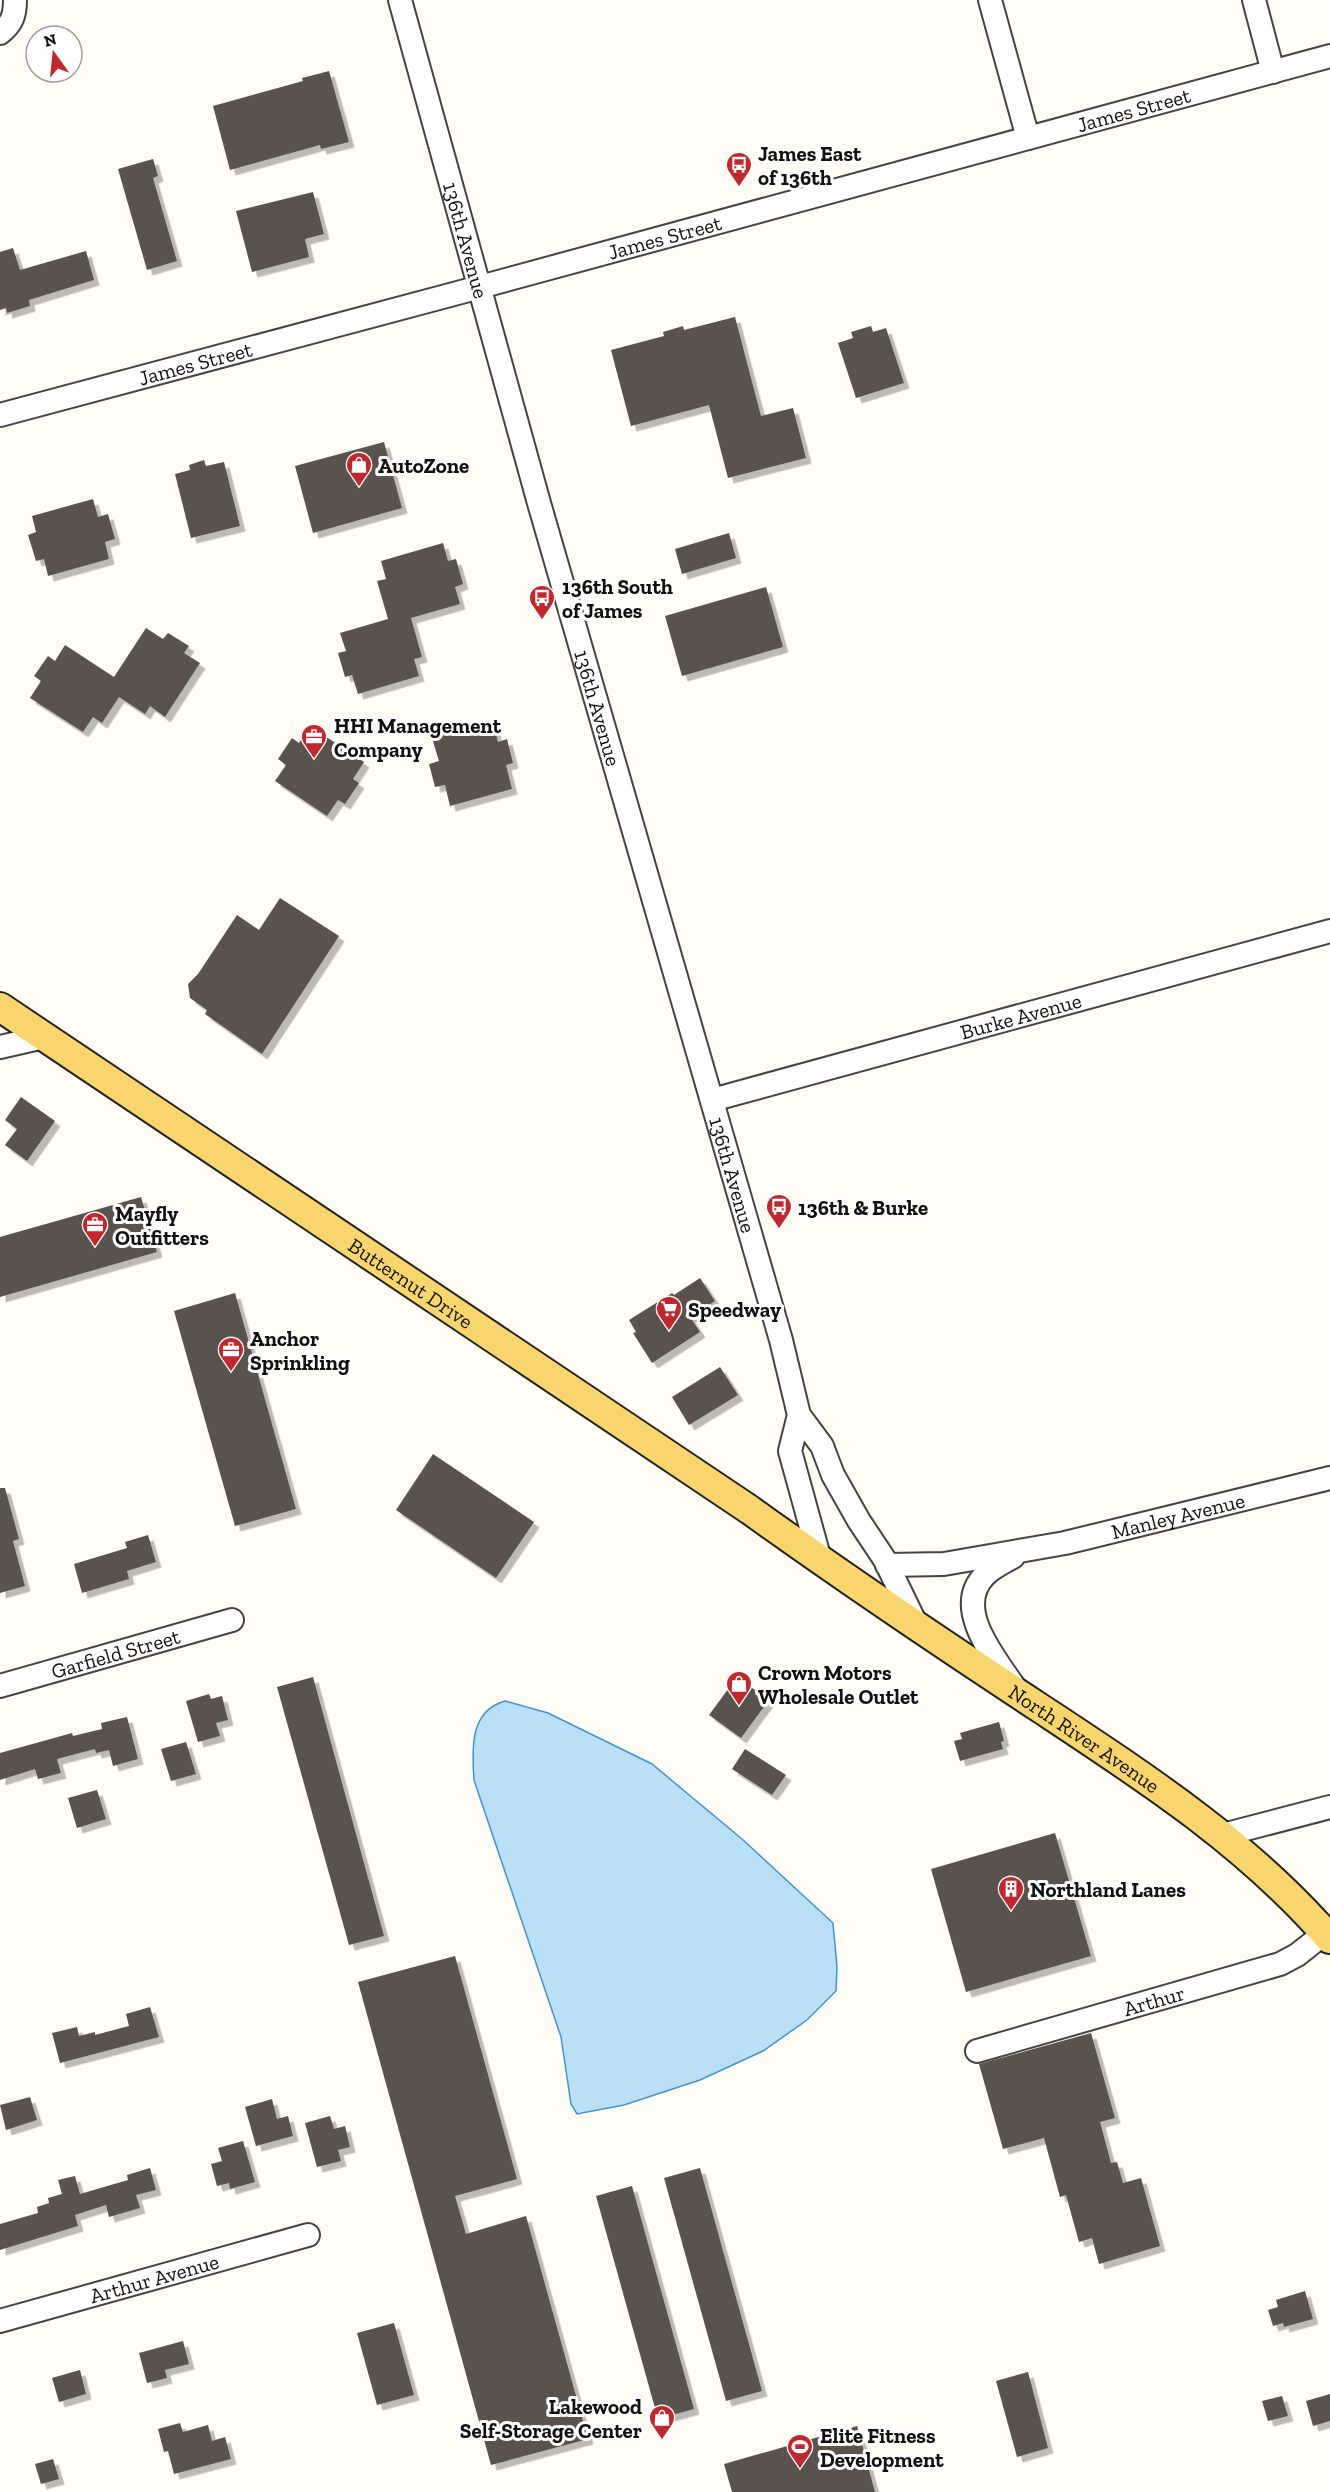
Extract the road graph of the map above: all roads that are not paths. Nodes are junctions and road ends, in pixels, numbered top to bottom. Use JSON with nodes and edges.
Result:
{"nodes":[{"id":1,"x":15,"y":0,"type":"edge"},
{"id":2,"x":400,"y":0,"type":"edge"},
{"id":3,"x":990,"y":0,"type":"edge"},
{"id":4,"x":1254,"y":0,"type":"edge"},
{"id":5,"x":0,"y":33,"type":"edge"},
{"id":6,"x":1330,"y":56,"type":"edge"},
{"id":7,"x":1273,"y":72,"type":"junction"},
{"id":8,"x":1028,"y":138,"type":"junction"},
{"id":9,"x":480,"y":287,"type":"junction"},
{"id":10,"x":0,"y":415,"type":"edge"},
{"id":11,"x":1330,"y":931,"type":"edge"},
{"id":12,"x":0,"y":1007,"type":"edge"},
{"id":13,"x":44,"y":1037,"type":"junction"},
{"id":14,"x":0,"y":1047,"type":"edge"},
{"id":15,"x":712,"y":1100,"type":"junction"},
{"id":16,"x":799,"y":1415,"type":"junction"},
{"id":17,"x":1330,"y":1478,"type":"edge"},
{"id":18,"x":1025,"y":1551,"type":"junction"},
{"id":19,"x":820,"y":1560,"type":"junction"},
{"id":20,"x":887,"y":1565,"type":"junction"},
{"id":21,"x":232,"y":1620,"type":"dead end"},
{"id":22,"x":916,"y":1624,"type":"junction"},
{"id":23,"x":0,"y":1686,"type":"edge"},
{"id":24,"x":1017,"y":1692,"type":"junction"},
{"id":25,"x":1330,"y":1807,"type":"edge"},
{"id":26,"x":1223,"y":1835,"type":"junction"},
{"id":27,"x":1327,"y":1936,"type":"edge"},
{"id":28,"x":977,"y":2050,"type":"dead end"},
{"id":29,"x":308,"y":2235,"type":"dead end"},
{"id":30,"x":0,"y":2321,"type":"edge"}],
"edges":[{"from":1,"to":5,"type":"street"},
{"from":2,"to":9,"type":"street","name":"136th Avenue"},
{"from":3,"to":8,"type":"street"},
{"from":4,"to":7,"type":"street"},
{"from":6,"to":7,"type":"street","name":"James Street"},
{"from":7,"to":8,"type":"street","name":"James Street"},
{"from":8,"to":9,"type":"street","name":"James Street"},
{"from":9,"to":10,"type":"street","name":"James Street"},
{"from":9,"to":15,"type":"street","name":"136th Avenue"},
{"from":11,"to":15,"type":"street","name":"Burke Avenue"},
{"from":12,"to":13,"type":"main road","name":"Butternut Drive"},
{"from":13,"to":14,"type":"street"},
{"from":13,"to":19,"type":"main road","name":"Butternut Drive"},
{"from":15,"to":16,"type":"street","name":"136th Avenue"},
{"from":16,"to":19,"type":"street","name":"136th Avenue"},
{"from":16,"to":20,"type":"street","name":"136th Avenue"},
{"from":17,"to":18,"type":"street","name":"Manley Avenue"},
{"from":18,"to":20,"type":"street","name":"Manley Avenue"},
{"from":18,"to":24,"type":"street","name":"Manley Avenue"},
{"from":19,"to":22,"type":"main road","name":"North River Avenue"},
{"from":20,"to":22,"type":"street","name":"136th Avenue"},
{"from":21,"to":23,"type":"street","name":"Garfield Street"},
{"from":22,"to":24,"type":"main road","name":"North River Avenue"},
{"from":24,"to":26,"type":"main road","name":"North River Avenue"},
{"from":25,"to":26,"type":"street"},
{"from":26,"to":27,"type":"main road","name":"North River Avenue"},
{"from":27,"to":28,"type":"street","name":"Arthur"},
{"from":29,"to":30,"type":"street","name":"Arthur Avenue"}]}
